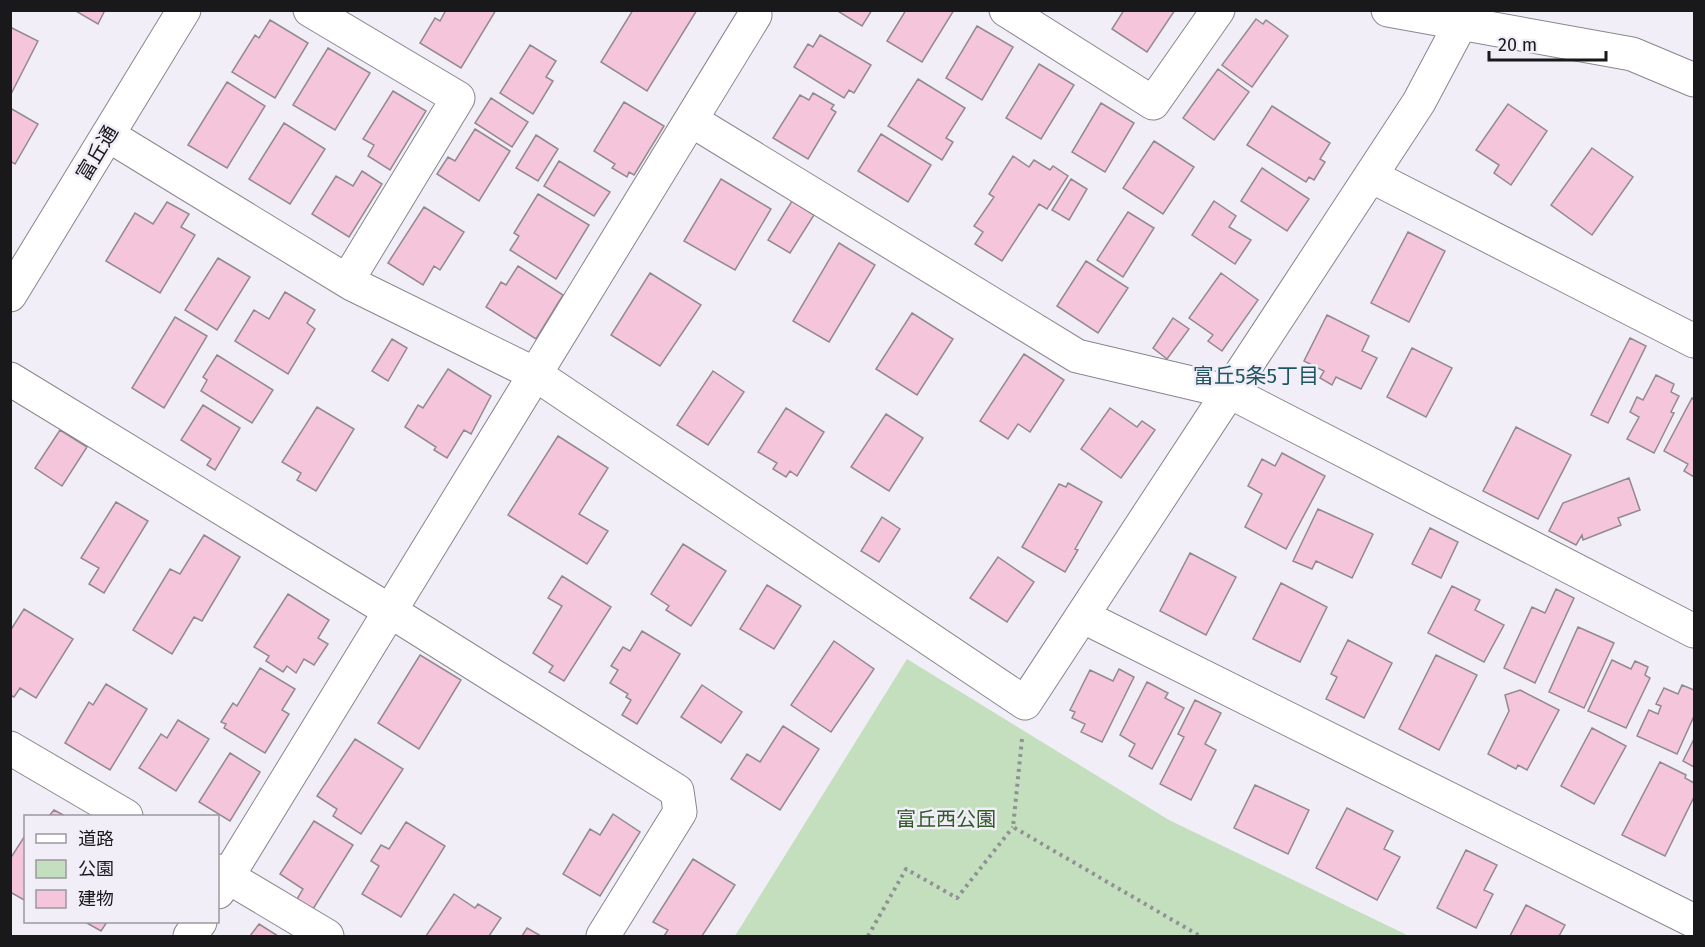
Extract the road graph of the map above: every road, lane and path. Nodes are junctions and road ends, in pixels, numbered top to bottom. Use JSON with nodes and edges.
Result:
{"nodes":[{"id":1,"x":184,"y":10,"type":"edge"},
{"id":2,"x":310,"y":10,"type":"edge"},
{"id":3,"x":1006,"y":10,"type":"edge"},
{"id":4,"x":1218,"y":10,"type":"edge"},
{"id":5,"x":1389,"y":10,"type":"edge"},
{"id":6,"x":755,"y":15,"type":"dead end"},
{"id":7,"x":1461,"y":23,"type":"junction"},
{"id":8,"x":1695,"y":80,"type":"edge"},
{"id":9,"x":691,"y":120,"type":"junction"},
{"id":10,"x":108,"y":135,"type":"junction"},
{"id":11,"x":1371,"y":176,"type":"junction"},
{"id":12,"x":347,"y":281,"type":"junction"},
{"id":13,"x":10,"y":295,"type":"edge"},
{"id":14,"x":1695,"y":341,"type":"edge"},
{"id":15,"x":535,"y":374,"type":"junction"},
{"id":16,"x":10,"y":379,"type":"edge"},
{"id":17,"x":1230,"y":392,"type":"junction"},
{"id":18,"x":390,"y":611,"type":"junction"},
{"id":19,"x":1082,"y":616,"type":"junction"},
{"id":20,"x":1695,"y":631,"type":"edge"},
{"id":21,"x":1025,"y":703,"type":"junction"},
{"id":22,"x":10,"y":748,"type":"edge"},
{"id":23,"x":124,"y":815,"type":"edge"},
{"id":24,"x":1013,"y":827,"type":"junction"},
{"id":25,"x":221,"y":880,"type":"edge"},
{"id":26,"x":1695,"y":921,"type":"edge"},
{"id":27,"x":199,"y":923,"type":"edge"},
{"id":28,"x":190,"y":936,"type":"edge"},
{"id":29,"x":327,"y":936,"type":"edge"},
{"id":30,"x":603,"y":936,"type":"edge"},
{"id":31,"x":868,"y":936,"type":"edge"},
{"id":32,"x":1200,"y":936,"type":"edge"}],
"edges":[{"from":1,"to":10,"type":"street","name":"富丘通"},
{"from":2,"to":12,"type":"street"},
{"from":3,"to":4,"type":"street"},
{"from":5,"to":7,"type":"street"},
{"from":6,"to":9,"type":"street"},
{"from":7,"to":8,"type":"street"},
{"from":7,"to":11,"type":"street"},
{"from":9,"to":15,"type":"street"},
{"from":9,"to":17,"type":"street"},
{"from":10,"to":12,"type":"street"},
{"from":10,"to":13,"type":"street","name":"富丘通"},
{"from":11,"to":14,"type":"street"},
{"from":11,"to":17,"type":"street"},
{"from":12,"to":15,"type":"street"},
{"from":15,"to":18,"type":"street"},
{"from":15,"to":21,"type":"street"},
{"from":16,"to":18,"type":"street"},
{"from":17,"to":19,"type":"street"},
{"from":17,"to":20,"type":"street"},
{"from":18,"to":25,"type":"street"},
{"from":18,"to":30,"type":"street"},
{"from":19,"to":21,"type":"street"},
{"from":19,"to":26,"type":"street"},
{"from":21,"to":24,"type":"path"},
{"from":22,"to":23,"type":"street"},
{"from":24,"to":31,"type":"path"},
{"from":24,"to":32,"type":"path"},
{"from":25,"to":29,"type":"street"},
{"from":27,"to":28,"type":"street"}]}
